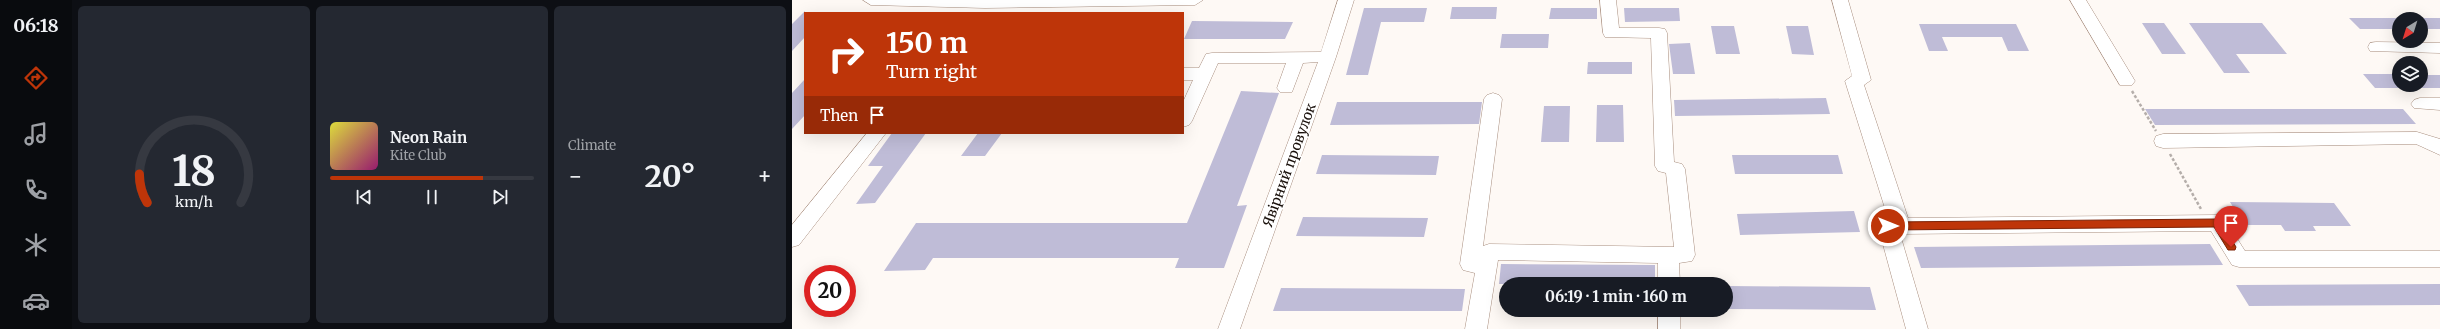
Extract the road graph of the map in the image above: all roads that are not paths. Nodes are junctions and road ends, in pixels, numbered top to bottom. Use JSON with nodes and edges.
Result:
{"nodes":[{"id":1,"x":872,"y":0,"type":"edge"},
{"id":2,"x":1195,"y":0,"type":"edge"},
{"id":3,"x":1346,"y":0,"type":"edge"},
{"id":4,"x":1608,"y":0,"type":"edge"},
{"id":5,"x":1840,"y":0,"type":"edge"},
{"id":6,"x":2078,"y":0,"type":"edge"},
{"id":7,"x":983,"y":5,"type":"edge"},
{"id":8,"x":862,"y":12,"type":"edge"},
{"id":9,"x":2376,"y":48,"type":"dead end"},
{"id":10,"x":2440,"y":48,"type":"edge"},
{"id":11,"x":1297,"y":57,"type":"junction"},
{"id":12,"x":1328,"y":57,"type":"junction"},
{"id":13,"x":1184,"y":74,"type":"edge"},
{"id":14,"x":1204,"y":74,"type":"junction"},
{"id":15,"x":2126,"y":81,"type":"dead end"},
{"id":16,"x":1286,"y":88,"type":"dead end"},
{"id":17,"x":1493,"y":99,"type":"dead end"},
{"id":18,"x":2420,"y":104,"type":"dead end"},
{"id":19,"x":2440,"y":104,"type":"edge"},
{"id":20,"x":1184,"y":119,"type":"edge"},
{"id":21,"x":876,"y":134,"type":"edge"},
{"id":22,"x":2162,"y":141,"type":"dead end"},
{"id":23,"x":2440,"y":148,"type":"edge"},
{"id":24,"x":1900,"y":226,"type":"junction"},
{"id":25,"x":792,"y":239,"type":"edge"},
{"id":26,"x":1668,"y":255,"type":"junction"},
{"id":27,"x":2440,"y":259,"type":"edge"},
{"id":28,"x":1487,"y":265,"type":"junction"},
{"id":29,"x":1668,"y":277,"type":"edge"},
{"id":30,"x":1669,"y":317,"type":"edge"},
{"id":31,"x":1229,"y":329,"type":"edge"},
{"id":32,"x":1476,"y":329,"type":"edge"},
{"id":33,"x":1669,"y":329,"type":"edge"},
{"id":34,"x":1917,"y":329,"type":"edge"}],
"edges":[{"from":1,"to":7,"type":"street"},
{"from":1,"to":8,"type":"street"},
{"from":2,"to":7,"type":"street"},
{"from":3,"to":12,"type":"street","name":"Явірний провулок"},
{"from":4,"to":26,"type":"street"},
{"from":5,"to":24,"type":"street"},
{"from":6,"to":15,"type":"street"},
{"from":9,"to":10,"type":"street"},
{"from":11,"to":12,"type":"street"},
{"from":11,"to":14,"type":"street"},
{"from":11,"to":16,"type":"street"},
{"from":12,"to":31,"type":"street","name":"Явірний провулок"},
{"from":13,"to":14,"type":"street"},
{"from":14,"to":20,"type":"street"},
{"from":17,"to":28,"type":"street"},
{"from":18,"to":19,"type":"street"},
{"from":21,"to":25,"type":"street"},
{"from":22,"to":23,"type":"street"},
{"from":24,"to":27,"type":"street"},
{"from":24,"to":34,"type":"street"},
{"from":26,"to":28,"type":"street"},
{"from":26,"to":29,"type":"street"},
{"from":28,"to":32,"type":"street"},
{"from":30,"to":33,"type":"street"}]}
